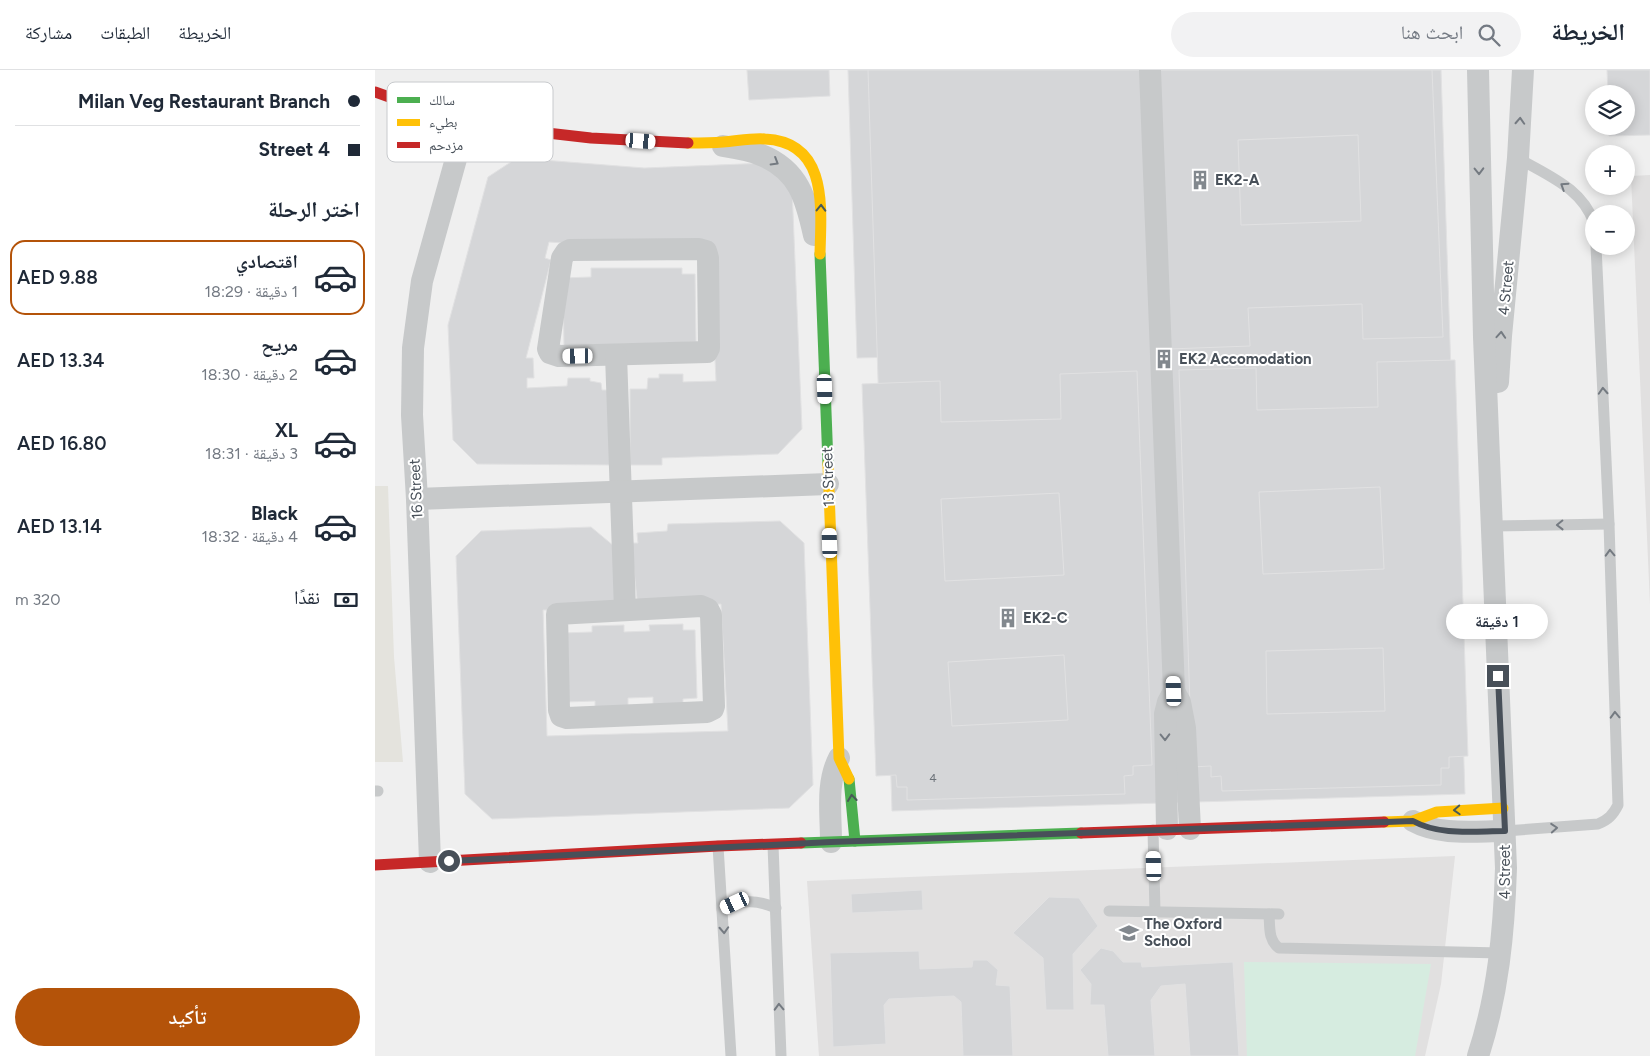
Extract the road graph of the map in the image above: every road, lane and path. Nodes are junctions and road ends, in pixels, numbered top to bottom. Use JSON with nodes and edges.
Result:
{"nodes":[{"id":1,"x":1151,"y":70,"type":"edge"},
{"id":2,"x":1478,"y":70,"type":"edge"},
{"id":3,"x":1523,"y":70,"type":"edge"},
{"id":4,"x":375,"y":92,"type":"edge"},
{"id":5,"x":387,"y":96,"type":"edge"},
{"id":6,"x":553,"y":134,"type":"edge"},
{"id":7,"x":713,"y":143,"type":"joint"},
{"id":8,"x":1518,"y":158,"type":"junction"},
{"id":9,"x":455,"y":162,"type":"edge"},
{"id":10,"x":1586,"y":205,"type":"edge"},
{"id":11,"x":1596,"y":255,"type":"edge"},
{"id":12,"x":820,"y":257,"type":"joint"},
{"id":13,"x":616,"y":355,"type":"junction"},
{"id":14,"x":828,"y":484,"type":"junction"},
{"id":15,"x":621,"y":492,"type":"junction"},
{"id":16,"x":417,"y":499,"type":"junction"},
{"id":17,"x":1492,"y":516,"type":"junction"},
{"id":18,"x":1609,"y":524,"type":"junction"},
{"id":19,"x":625,"y":610,"type":"junction"},
{"id":20,"x":1174,"y":691,"type":"junction"},
{"id":21,"x":839,"y":758,"type":"junction"},
{"id":22,"x":1503,"y":808,"type":"junction"},
{"id":23,"x":1413,"y":821,"type":"junction"},
{"id":24,"x":1190,"y":829,"type":"junction"},
{"id":25,"x":1160,"y":830,"type":"junction"},
{"id":26,"x":1505,"y":831,"type":"junction"},
{"id":27,"x":855,"y":841,"type":"junction"},
{"id":28,"x":831,"y":842,"type":"junction"},
{"id":29,"x":773,"y":844,"type":"junction"},
{"id":30,"x":718,"y":846,"type":"junction"},
{"id":31,"x":430,"y":862,"type":"junction"},
{"id":32,"x":375,"y":864,"type":"edge"},
{"id":33,"x":775,"y":908,"type":"junction"},
{"id":34,"x":722,"y":909,"type":"junction"},
{"id":35,"x":1109,"y":911,"type":"dead end"},
{"id":36,"x":1155,"y":912,"type":"junction"},
{"id":37,"x":1501,"y":953,"type":"junction"},
{"id":38,"x":731,"y":1056,"type":"edge"},
{"id":39,"x":781,"y":1056,"type":"edge"},
{"id":40,"x":1478,"y":1056,"type":"edge"}],
"edges":[{"from":1,"to":20,"type":"street"},
{"from":2,"to":17,"type":"street","name":"4 Street","one_way":true},
{"from":8,"to":3,"type":"street","name":"4 Street","one_way":true},
{"from":4,"to":5,"type":"street","name":"13 Street"},
{"from":6,"to":7,"type":"street","name":"13 Street"},
{"from":7,"to":12,"type":"street","name":"13 Street"},
{"from":10,"to":8,"type":"lane","one_way":true},
{"from":17,"to":8,"type":"street","name":"4 Street","one_way":true},
{"from":9,"to":16,"type":"street","name":"16 Street"},
{"from":18,"to":11,"type":"lane","one_way":true},
{"from":12,"to":14,"type":"street","name":"13 Street"},
{"from":13,"to":13,"type":"street"},
{"from":13,"to":15,"type":"street"},
{"from":14,"to":15,"type":"street"},
{"from":14,"to":21,"type":"street","name":"13 Street"},
{"from":15,"to":16,"type":"street"},
{"from":15,"to":19,"type":"street"},
{"from":16,"to":31,"type":"street","name":"16 Street"},
{"from":18,"to":17,"type":"lane","one_way":true},
{"from":17,"to":22,"type":"street","name":"4 Street"},
{"from":26,"to":18,"type":"lane","one_way":true},
{"from":19,"to":19,"type":"street"},
{"from":20,"to":24,"type":"street"},
{"from":20,"to":25,"type":"street","one_way":true},
{"from":27,"to":21,"type":"street","name":"13 Street","one_way":true},
{"from":21,"to":28,"type":"street","name":"13 Street"},
{"from":22,"to":23,"type":"street","one_way":true},
{"from":22,"to":26,"type":"street","name":"4 Street"},
{"from":23,"to":24,"type":"street"},
{"from":23,"to":26,"type":"street"},
{"from":24,"to":25,"type":"street"},
{"from":25,"to":27,"type":"street"},
{"from":25,"to":36,"type":"lane"},
{"from":26,"to":37,"type":"street","name":"4 Street"},
{"from":27,"to":28,"type":"street"},
{"from":28,"to":29,"type":"street"},
{"from":29,"to":30,"type":"street"},
{"from":29,"to":33,"type":"lane"},
{"from":30,"to":31,"type":"street"},
{"from":30,"to":34,"type":"lane"},
{"from":31,"to":32,"type":"street"},
{"from":33,"to":34,"type":"lane"},
{"from":39,"to":33,"type":"lane","one_way":true},
{"from":34,"to":38,"type":"lane","one_way":true},
{"from":35,"to":36,"type":"lane"},
{"from":36,"to":37,"type":"lane"},
{"from":37,"to":40,"type":"street","name":"4 Street"}]}
